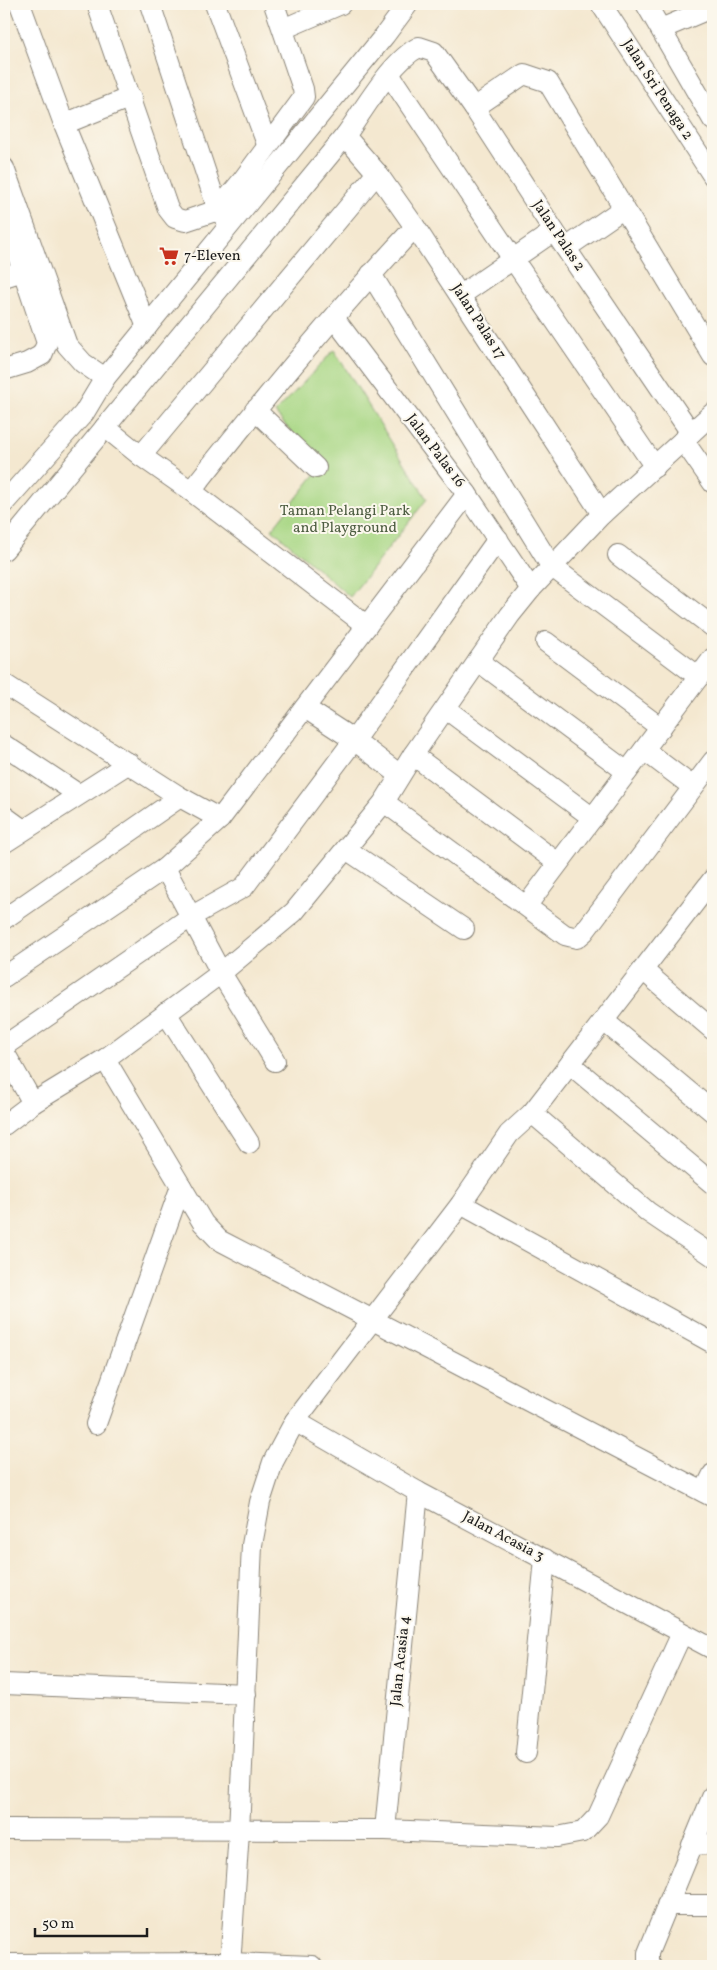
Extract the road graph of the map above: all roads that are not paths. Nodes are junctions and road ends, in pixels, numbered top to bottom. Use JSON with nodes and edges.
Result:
{"nodes":[{"id":1,"x":20,"y":4,"type":"edge"},
{"id":2,"x":97,"y":4,"type":"edge"},
{"id":3,"x":150,"y":4,"type":"edge"},
{"id":4,"x":216,"y":4,"type":"edge"},
{"id":5,"x":274,"y":4,"type":"edge"},
{"id":6,"x":341,"y":4,"type":"edge"},
{"id":7,"x":408,"y":4,"type":"edge"},
{"id":8,"x":601,"y":4,"type":"edge"},
{"id":9,"x":646,"y":4,"type":"edge"},
{"id":10,"x":713,"y":7,"type":"edge"},
{"id":11,"x":283,"y":29,"type":"junction"},
{"id":12,"x":661,"y":30,"type":"junction"},
{"id":13,"x":390,"y":74,"type":"junction"},
{"id":14,"x":705,"y":89,"type":"edge"},
{"id":15,"x":131,"y":97,"type":"junction"},
{"id":16,"x":474,"y":108,"type":"junction"},
{"id":17,"x":713,"y":120,"type":"edge"},
{"id":18,"x":64,"y":124,"type":"junction"},
{"id":19,"x":345,"y":136,"type":"junction"},
{"id":20,"x":267,"y":144,"type":"junction"},
{"id":21,"x":4,"y":168,"type":"edge"},
{"id":22,"x":377,"y":173,"type":"junction"},
{"id":23,"x":713,"y":176,"type":"edge"},
{"id":24,"x":624,"y":208,"type":"junction"},
{"id":25,"x":218,"y":210,"type":"junction"},
{"id":26,"x":4,"y":214,"type":"edge"},
{"id":27,"x":231,"y":225,"type":"junction"},
{"id":28,"x":416,"y":227,"type":"junction"},
{"id":29,"x":554,"y":231,"type":"junction"},
{"id":30,"x":566,"y":248,"type":"junction"},
{"id":31,"x":513,"y":259,"type":"junction"},
{"id":32,"x":23,"y":272,"type":"junction"},
{"id":33,"x":371,"y":274,"type":"junction"},
{"id":34,"x":4,"y":277,"type":"edge"},
{"id":35,"x":460,"y":294,"type":"junction"},
{"id":36,"x":334,"y":318,"type":"junction"},
{"id":37,"x":147,"y":327,"type":"junction"},
{"id":38,"x":713,"y":356,"type":"edge"},
{"id":39,"x":4,"y":370,"type":"edge"},
{"id":40,"x":105,"y":378,"type":"junction"},
{"id":41,"x":255,"y":410,"type":"junction"},
{"id":42,"x":713,"y":413,"type":"edge"},
{"id":43,"x":106,"y":427,"type":"junction"},
{"id":44,"x":687,"y":437,"type":"junction"},
{"id":45,"x":141,"y":456,"type":"junction"},
{"id":46,"x":655,"y":467,"type":"junction"},
{"id":47,"x":316,"y":468,"type":"dead end"},
{"id":48,"x":713,"y":483,"type":"edge"},
{"id":49,"x":191,"y":490,"type":"junction"},
{"id":50,"x":467,"y":494,"type":"junction"},
{"id":51,"x":4,"y":503,"type":"edge"},
{"id":52,"x":602,"y":514,"type":"junction"},
{"id":53,"x":498,"y":539,"type":"junction"},
{"id":54,"x":4,"y":550,"type":"edge"},
{"id":55,"x":618,"y":555,"type":"dead end"},
{"id":56,"x":551,"y":566,"type":"junction"},
{"id":57,"x":531,"y":589,"type":"junction"},
{"id":58,"x":366,"y":626,"type":"junction"},
{"id":59,"x":713,"y":626,"type":"edge"},
{"id":60,"x":546,"y":642,"type":"dead end"},
{"id":61,"x":713,"y":658,"type":"edge"},
{"id":62,"x":478,"y":661,"type":"junction"},
{"id":63,"x":699,"y":677,"type":"junction"},
{"id":64,"x":4,"y":684,"type":"edge"},
{"id":65,"x":305,"y":708,"type":"junction"},
{"id":66,"x":446,"y":709,"type":"junction"},
{"id":67,"x":661,"y":728,"type":"junction"},
{"id":68,"x":354,"y":740,"type":"junction"},
{"id":69,"x":4,"y":745,"type":"edge"},
{"id":70,"x":644,"y":750,"type":"junction"},
{"id":71,"x":413,"y":755,"type":"junction"},
{"id":72,"x":713,"y":761,"type":"edge"},
{"id":73,"x":129,"y":763,"type":"junction"},
{"id":74,"x":628,"y":772,"type":"junction"},
{"id":75,"x":400,"y":775,"type":"junction"},
{"id":76,"x":694,"y":787,"type":"junction"},
{"id":77,"x":78,"y":794,"type":"junction"},
{"id":78,"x":180,"y":797,"type":"junction"},
{"id":79,"x":384,"y":802,"type":"junction"},
{"id":80,"x":4,"y":816,"type":"edge"},
{"id":81,"x":592,"y":818,"type":"junction"},
{"id":82,"x":220,"y":819,"type":"junction"},
{"id":83,"x":22,"y":829,"type":"junction"},
{"id":84,"x":4,"y":843,"type":"edge"},
{"id":85,"x":346,"y":849,"type":"junction"},
{"id":86,"x":558,"y":863,"type":"junction"},
{"id":87,"x":165,"y":868,"type":"junction"},
{"id":88,"x":713,"y":880,"type":"edge"},
{"id":89,"x":527,"y":906,"type":"junction"},
{"id":90,"x":192,"y":916,"type":"junction"},
{"id":91,"x":4,"y":919,"type":"edge"},
{"id":92,"x":464,"y":929,"type":"dead end"},
{"id":93,"x":643,"y":970,"type":"junction"},
{"id":94,"x":221,"y":973,"type":"junction"},
{"id":95,"x":4,"y":978,"type":"edge"},
{"id":96,"x":166,"y":1013,"type":"junction"},
{"id":97,"x":604,"y":1021,"type":"junction"},
{"id":98,"x":713,"y":1030,"type":"edge"},
{"id":99,"x":4,"y":1046,"type":"edge"},
{"id":100,"x":4,"y":1052,"type":"edge"},
{"id":101,"x":105,"y":1059,"type":"junction"},
{"id":102,"x":275,"y":1061,"type":"dead end"},
{"id":103,"x":570,"y":1064,"type":"junction"},
{"id":104,"x":33,"y":1104,"type":"junction"},
{"id":105,"x":713,"y":1112,"type":"edge"},
{"id":106,"x":532,"y":1113,"type":"junction"},
{"id":107,"x":4,"y":1125,"type":"edge"},
{"id":108,"x":248,"y":1143,"type":"dead end"},
{"id":109,"x":713,"y":1184,"type":"edge"},
{"id":110,"x":181,"y":1186,"type":"junction"},
{"id":111,"x":461,"y":1204,"type":"junction"},
{"id":112,"x":713,"y":1256,"type":"edge"},
{"id":113,"x":372,"y":1320,"type":"junction"},
{"id":114,"x":713,"y":1342,"type":"edge"},
{"id":115,"x":295,"y":1421,"type":"junction"},
{"id":116,"x":96,"y":1424,"type":"dead end"},
{"id":117,"x":713,"y":1474,"type":"edge"},
{"id":118,"x":418,"y":1492,"type":"junction"},
{"id":119,"x":709,"y":1494,"type":"edge"},
{"id":120,"x":546,"y":1559,"type":"junction"},
{"id":121,"x":682,"y":1633,"type":"junction"},
{"id":122,"x":713,"y":1649,"type":"edge"},
{"id":123,"x":4,"y":1684,"type":"edge"},
{"id":124,"x":246,"y":1694,"type":"junction"},
{"id":125,"x":526,"y":1753,"type":"dead end"},
{"id":126,"x":713,"y":1795,"type":"edge"},
{"id":127,"x":4,"y":1829,"type":"edge"},
{"id":128,"x":385,"y":1830,"type":"junction"},
{"id":129,"x":239,"y":1831,"type":"junction"},
{"id":130,"x":713,"y":1844,"type":"edge"},
{"id":131,"x":692,"y":1845,"type":"junction"},
{"id":132,"x":667,"y":1905,"type":"junction"},
{"id":133,"x":713,"y":1905,"type":"edge"},
{"id":134,"x":4,"y":1964,"type":"edge"},
{"id":135,"x":230,"y":1965,"type":"edge"},
{"id":136,"x":312,"y":1966,"type":"edge"},
{"id":137,"x":652,"y":1966,"type":"edge"}],
"edges":[{"from":1,"to":18,"type":"street"},
{"from":2,"to":15,"type":"street"},
{"from":3,"to":25,"type":"street"},
{"from":4,"to":20,"type":"street"},
{"from":5,"to":11,"type":"street"},
{"from":6,"to":11,"type":"street"},
{"from":7,"to":27,"type":"street"},
{"from":8,"to":23,"type":"street","name":"Jalan Sri Penaga 2"},
{"from":9,"to":12,"type":"street"},
{"from":10,"to":12,"type":"street"},
{"from":11,"to":20,"type":"street"},
{"from":12,"to":14,"type":"street"},
{"from":13,"to":16,"type":"street","name":"Jalan Palas 2"},
{"from":13,"to":19,"type":"street"},
{"from":13,"to":31,"type":"street"},
{"from":14,"to":17,"type":"street"},
{"from":15,"to":18,"type":"street"},
{"from":15,"to":25,"type":"street"},
{"from":16,"to":24,"type":"street"},
{"from":16,"to":29,"type":"street","name":"Jalan Palas 2"},
{"from":18,"to":37,"type":"street"},
{"from":19,"to":22,"type":"street","name":"Jalan Palas 17"},
{"from":19,"to":43,"type":"street"},
{"from":20,"to":25,"type":"street"},
{"from":21,"to":40,"type":"street"},
{"from":22,"to":28,"type":"street","name":"Jalan Palas 17"},
{"from":22,"to":45,"type":"street"},
{"from":24,"to":30,"type":"street"},
{"from":24,"to":38,"type":"street"},
{"from":25,"to":27,"type":"street"},
{"from":26,"to":32,"type":"street"},
{"from":27,"to":37,"type":"street"},
{"from":28,"to":33,"type":"street"},
{"from":28,"to":35,"type":"street","name":"Jalan Palas 17"},
{"from":29,"to":30,"type":"street","name":"Jalan Palas 2"},
{"from":29,"to":31,"type":"street"},
{"from":30,"to":44,"type":"street","name":"Jalan Palas 2"},
{"from":31,"to":35,"type":"street"},
{"from":31,"to":46,"type":"street"},
{"from":32,"to":34,"type":"street"},
{"from":32,"to":39,"type":"street"},
{"from":33,"to":36,"type":"street"},
{"from":33,"to":56,"type":"street"},
{"from":35,"to":52,"type":"street","name":"Jalan Palas 17"},
{"from":36,"to":41,"type":"street"},
{"from":36,"to":50,"type":"street","name":"Jalan Palas 16"},
{"from":37,"to":40,"type":"street"},
{"from":40,"to":51,"type":"street"},
{"from":41,"to":47,"type":"street"},
{"from":41,"to":49,"type":"street"},
{"from":42,"to":44,"type":"street"},
{"from":43,"to":45,"type":"street"},
{"from":43,"to":54,"type":"street"},
{"from":44,"to":46,"type":"street"},
{"from":44,"to":48,"type":"street","name":"Jalan Palas 2"},
{"from":45,"to":49,"type":"street"},
{"from":46,"to":52,"type":"street"},
{"from":49,"to":58,"type":"street"},
{"from":50,"to":53,"type":"street","name":"Jalan Palas 16"},
{"from":50,"to":58,"type":"street"},
{"from":52,"to":56,"type":"street"},
{"from":53,"to":57,"type":"street","name":"Jalan Palas 16"},
{"from":53,"to":68,"type":"street"},
{"from":55,"to":59,"type":"street"},
{"from":56,"to":57,"type":"street"},
{"from":56,"to":63,"type":"street"},
{"from":57,"to":62,"type":"street"},
{"from":58,"to":65,"type":"street"},
{"from":60,"to":67,"type":"street"},
{"from":61,"to":63,"type":"street"},
{"from":62,"to":66,"type":"street"},
{"from":62,"to":74,"type":"street"},
{"from":63,"to":67,"type":"street"},
{"from":64,"to":73,"type":"street"},
{"from":65,"to":68,"type":"street"},
{"from":65,"to":82,"type":"street"},
{"from":66,"to":71,"type":"street"},
{"from":66,"to":81,"type":"street"},
{"from":67,"to":70,"type":"street"},
{"from":68,"to":75,"type":"street"},
{"from":68,"to":90,"type":"street"},
{"from":69,"to":77,"type":"street"},
{"from":70,"to":74,"type":"street"},
{"from":70,"to":76,"type":"street"},
{"from":71,"to":75,"type":"street"},
{"from":71,"to":86,"type":"street"},
{"from":72,"to":76,"type":"street"},
{"from":73,"to":77,"type":"street"},
{"from":73,"to":78,"type":"street"},
{"from":74,"to":81,"type":"street"},
{"from":75,"to":79,"type":"street"},
{"from":76,"to":89,"type":"street"},
{"from":77,"to":83,"type":"street"},
{"from":78,"to":82,"type":"street"},
{"from":78,"to":91,"type":"street"},
{"from":79,"to":85,"type":"street"},
{"from":79,"to":89,"type":"street"},
{"from":80,"to":83,"type":"street"},
{"from":81,"to":86,"type":"street"},
{"from":82,"to":87,"type":"street"},
{"from":83,"to":84,"type":"street"},
{"from":85,"to":92,"type":"street"},
{"from":85,"to":94,"type":"street"},
{"from":86,"to":89,"type":"street"},
{"from":87,"to":90,"type":"street"},
{"from":87,"to":95,"type":"street"},
{"from":88,"to":93,"type":"street"},
{"from":90,"to":94,"type":"street"},
{"from":90,"to":99,"type":"street"},
{"from":93,"to":97,"type":"street"},
{"from":93,"to":98,"type":"street"},
{"from":94,"to":96,"type":"street"},
{"from":94,"to":102,"type":"street"},
{"from":96,"to":101,"type":"street"},
{"from":96,"to":108,"type":"street"},
{"from":97,"to":103,"type":"street"},
{"from":97,"to":105,"type":"street"},
{"from":100,"to":104,"type":"street"},
{"from":101,"to":104,"type":"street"},
{"from":101,"to":110,"type":"street"},
{"from":103,"to":106,"type":"street"},
{"from":103,"to":109,"type":"street"},
{"from":104,"to":107,"type":"street"},
{"from":106,"to":111,"type":"street"},
{"from":106,"to":112,"type":"street"},
{"from":110,"to":113,"type":"street"},
{"from":110,"to":116,"type":"street"},
{"from":111,"to":113,"type":"street"},
{"from":111,"to":114,"type":"street"},
{"from":113,"to":115,"type":"street"},
{"from":113,"to":119,"type":"street"},
{"from":115,"to":118,"type":"street","name":"Jalan Acasia 3"},
{"from":115,"to":124,"type":"street"},
{"from":117,"to":119,"type":"street"},
{"from":118,"to":120,"type":"street","name":"Jalan Acasia 3"},
{"from":118,"to":128,"type":"street","name":"Jalan Acasia 4"},
{"from":120,"to":121,"type":"street","name":"Jalan Acasia 3"},
{"from":120,"to":125,"type":"street"},
{"from":121,"to":122,"type":"street","name":"Jalan Acasia 3"},
{"from":121,"to":128,"type":"street"},
{"from":123,"to":124,"type":"street"},
{"from":124,"to":129,"type":"street"},
{"from":126,"to":131,"type":"street"},
{"from":127,"to":129,"type":"street"},
{"from":128,"to":129,"type":"street"},
{"from":129,"to":135,"type":"street"},
{"from":130,"to":131,"type":"street"},
{"from":131,"to":132,"type":"street"},
{"from":132,"to":133,"type":"street"},
{"from":132,"to":137,"type":"street"},
{"from":134,"to":135,"type":"street"},
{"from":135,"to":136,"type":"street"}]}
